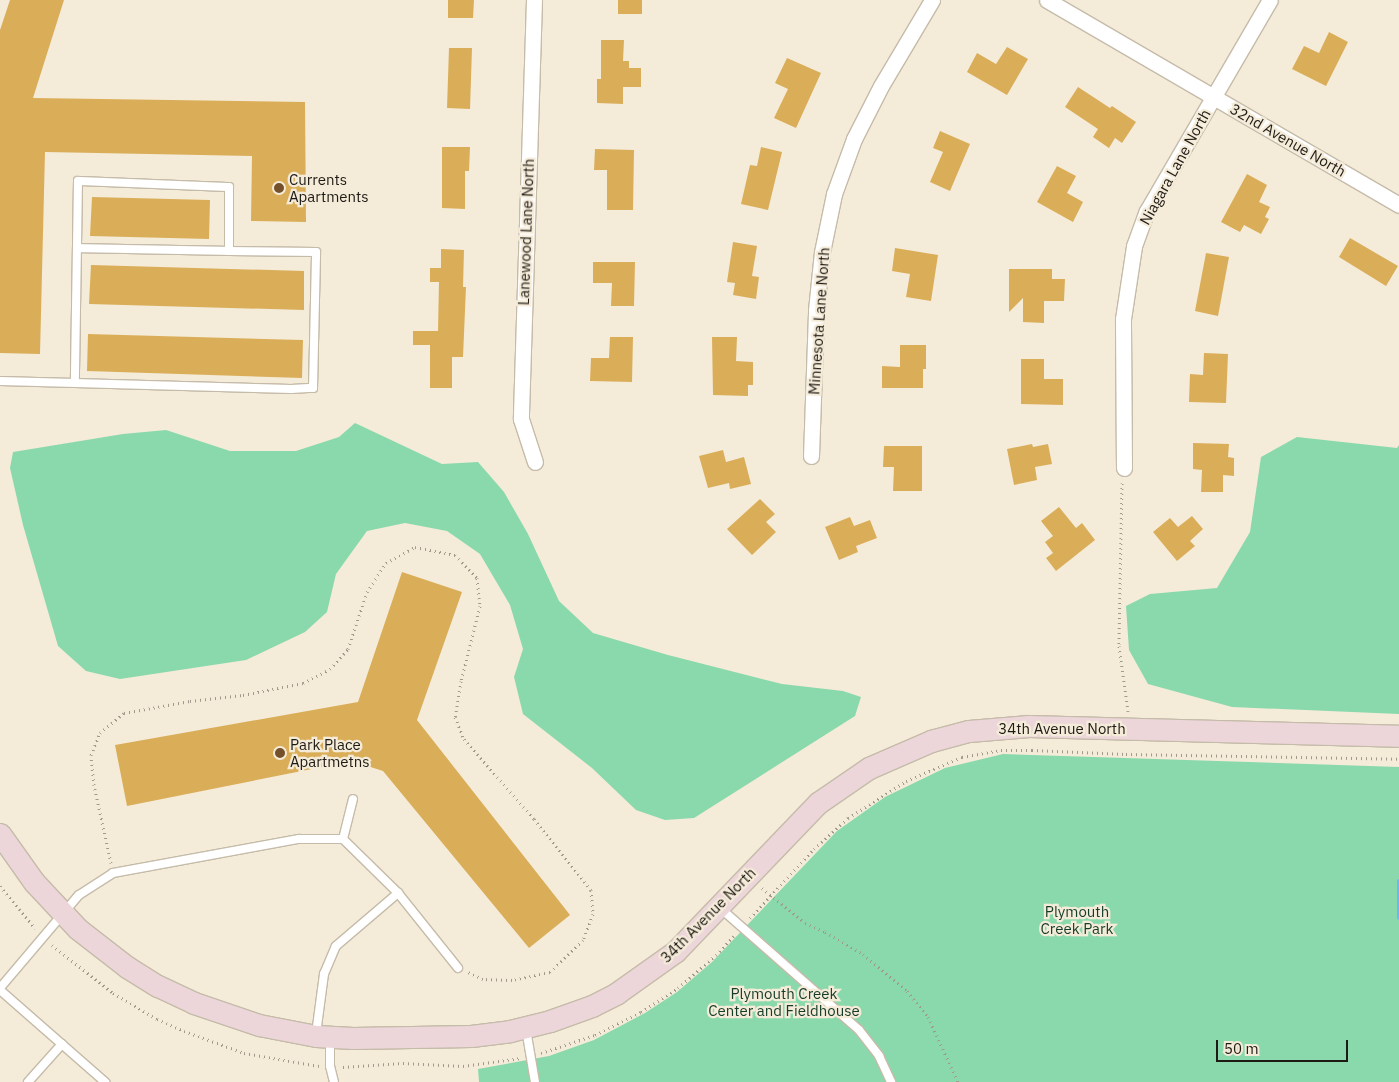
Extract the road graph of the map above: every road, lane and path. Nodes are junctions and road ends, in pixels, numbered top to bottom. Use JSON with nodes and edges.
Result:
{"nodes":[{"id":1,"x":534,"y":0,"type":"edge"},
{"id":2,"x":932,"y":0,"type":"edge"},
{"id":3,"x":1047,"y":0,"type":"edge"},
{"id":4,"x":1270,"y":0,"type":"edge"},
{"id":5,"x":1213,"y":96,"type":"junction"},
{"id":6,"x":1399,"y":206,"type":"edge"},
{"id":7,"x":77,"y":248,"type":"junction"},
{"id":8,"x":229,"y":250,"type":"junction"},
{"id":9,"x":0,"y":380,"type":"edge"},
{"id":10,"x":74,"y":383,"type":"junction"},
{"id":11,"x":811,"y":456,"type":"dead end"},
{"id":12,"x":535,"y":462,"type":"dead end"},
{"id":13,"x":1124,"y":468,"type":"joint"},
{"id":14,"x":1128,"y":709,"type":"dead end"},
{"id":15,"x":1399,"y":736,"type":"edge"},
{"id":16,"x":1399,"y":759,"type":"edge"},
{"id":17,"x":353,"y":799,"type":"dead end"},
{"id":18,"x":0,"y":834,"type":"edge"},
{"id":19,"x":344,"y":839,"type":"junction"},
{"id":20,"x":113,"y":873,"type":"junction"},
{"id":21,"x":748,"y":876,"type":"junction"},
{"id":22,"x":398,"y":893,"type":"junction"},
{"id":23,"x":771,"y":895,"type":"junction"},
{"id":24,"x":719,"y":907,"type":"junction"},
{"id":25,"x":62,"y":913,"type":"junction"},
{"id":26,"x":742,"y":927,"type":"junction"},
{"id":27,"x":458,"y":968,"type":"joint"},
{"id":28,"x":0,"y":989,"type":"edge"},
{"id":29,"x":525,"y":1027,"type":"junction"},
{"id":30,"x":595,"y":1035,"type":"dead end"},
{"id":31,"x":323,"y":1037,"type":"junction"},
{"id":32,"x":62,"y":1044,"type":"junction"},
{"id":33,"x":28,"y":1082,"type":"edge"},
{"id":34,"x":105,"y":1082,"type":"edge"},
{"id":35,"x":334,"y":1082,"type":"edge"},
{"id":36,"x":535,"y":1082,"type":"edge"},
{"id":37,"x":891,"y":1082,"type":"edge"},
{"id":38,"x":958,"y":1082,"type":"edge"}],
"edges":[{"from":1,"to":12,"type":"street","name":"Lanewood Lane North"},
{"from":2,"to":11,"type":"street","name":"Minnesota Lane North"},
{"from":3,"to":5,"type":"street","name":"32nd Avenue North"},
{"from":4,"to":5,"type":"street","name":"Niagara Lane North"},
{"from":5,"to":6,"type":"street","name":"32nd Avenue North"},
{"from":5,"to":13,"type":"street","name":"Niagara Lane North"},
{"from":7,"to":8,"type":"lane"},
{"from":7,"to":8,"type":"lane"},
{"from":7,"to":10,"type":"lane"},
{"from":8,"to":10,"type":"lane"},
{"from":9,"to":10,"type":"lane"},
{"from":13,"to":14,"type":"path"},
{"from":15,"to":21,"type":"street","name":"34th Avenue North"},
{"from":16,"to":23,"type":"path"},
{"from":17,"to":19,"type":"lane"},
{"from":18,"to":25,"type":"street","name":"34th Avenue North"},
{"from":19,"to":20,"type":"lane"},
{"from":19,"to":22,"type":"lane"},
{"from":20,"to":25,"type":"lane"},
{"from":20,"to":27,"type":"path"},
{"from":21,"to":23,"type":"path"},
{"from":21,"to":24,"type":"street","name":"34th Avenue North"},
{"from":22,"to":27,"type":"lane"},
{"from":22,"to":31,"type":"lane"},
{"from":23,"to":26,"type":"path"},
{"from":23,"to":38,"type":"path"},
{"from":24,"to":26,"type":"lane"},
{"from":24,"to":29,"type":"street","name":"34th Avenue North"},
{"from":25,"to":28,"type":"lane"},
{"from":25,"to":31,"type":"street","name":"34th Avenue North"},
{"from":26,"to":30,"type":"path"},
{"from":26,"to":37,"type":"lane"},
{"from":28,"to":32,"type":"lane"},
{"from":29,"to":31,"type":"street","name":"34th Avenue North"},
{"from":29,"to":36,"type":"lane"},
{"from":31,"to":35,"type":"lane"},
{"from":32,"to":33,"type":"lane"},
{"from":32,"to":34,"type":"lane"}]}
